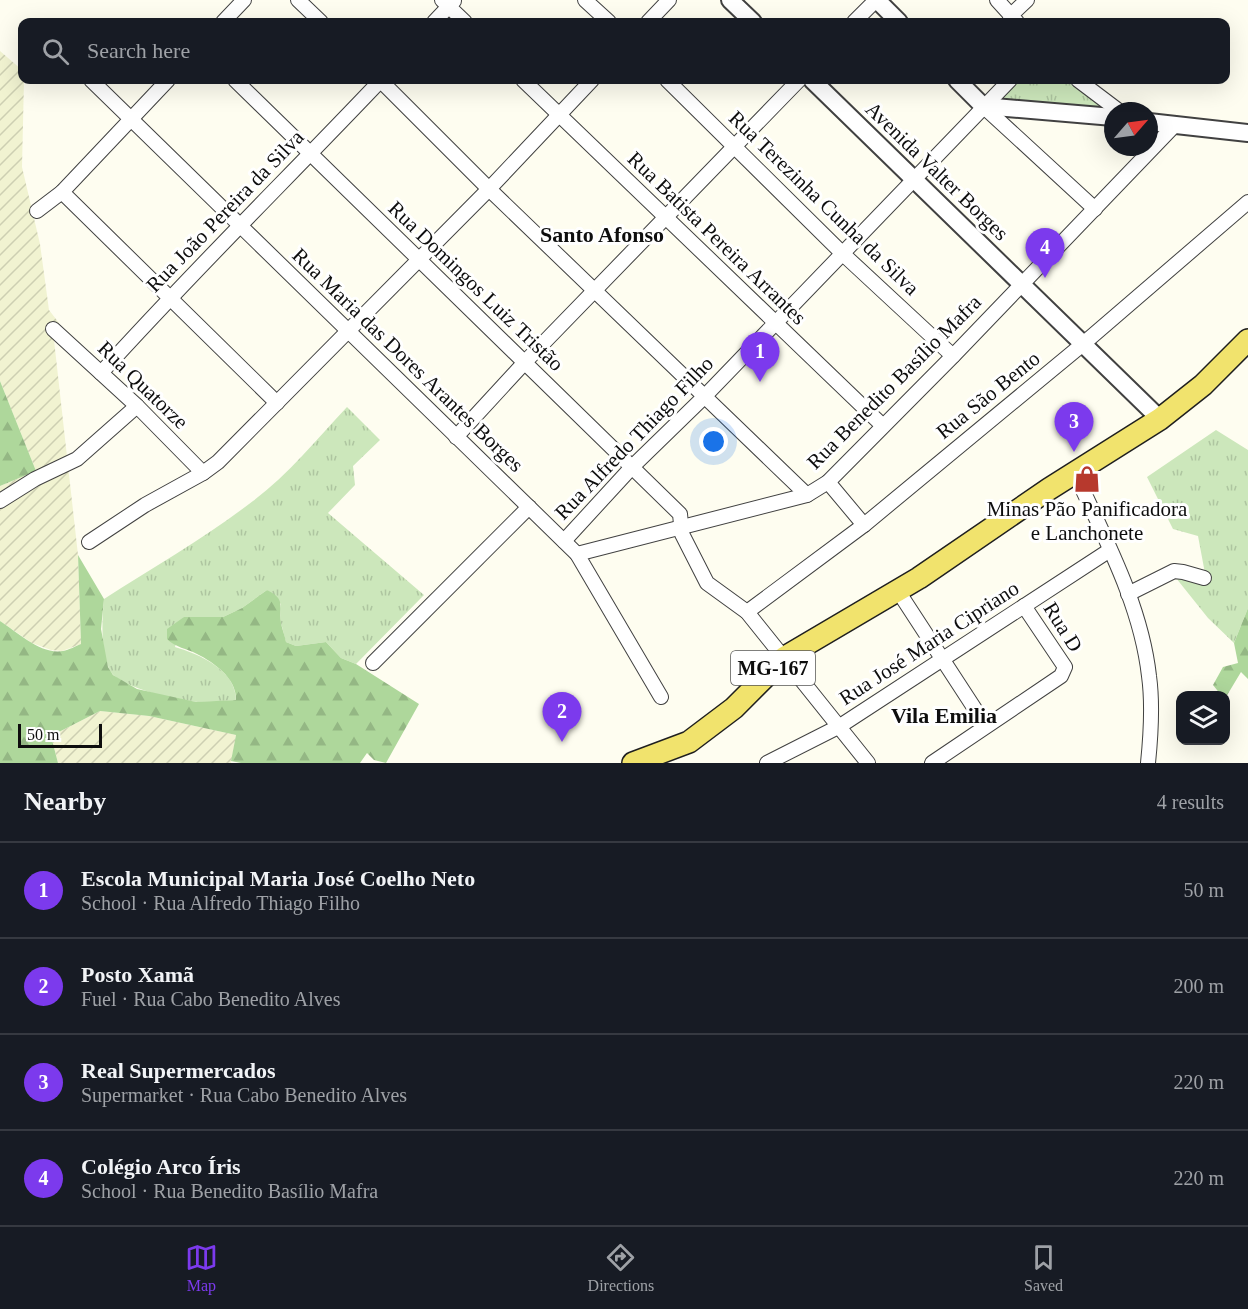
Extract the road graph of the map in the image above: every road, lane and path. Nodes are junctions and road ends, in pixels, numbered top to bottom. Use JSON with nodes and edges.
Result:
{"nodes":[{"id":1,"x":244,"y":0,"type":"edge"},
{"id":2,"x":298,"y":0,"type":"edge"},
{"id":3,"x":585,"y":0,"type":"edge"},
{"id":4,"x":669,"y":0,"type":"edge"},
{"id":5,"x":730,"y":0,"type":"edge"},
{"id":6,"x":876,"y":0,"type":"edge"},
{"id":7,"x":997,"y":0,"type":"edge"},
{"id":8,"x":1027,"y":0,"type":"edge"},
{"id":9,"x":449,"y":2,"type":"edge"},
{"id":10,"x":227,"y":18,"type":"edge"},
{"id":11,"x":317,"y":18,"type":"edge"},
{"id":12,"x":437,"y":18,"type":"edge"},
{"id":13,"x":462,"y":18,"type":"edge"},
{"id":14,"x":605,"y":18,"type":"edge"},
{"id":15,"x":652,"y":18,"type":"edge"},
{"id":16,"x":749,"y":18,"type":"edge"},
{"id":17,"x":858,"y":18,"type":"edge"},
{"id":18,"x":895,"y":18,"type":"edge"},
{"id":19,"x":1012,"y":18,"type":"edge"},
{"id":20,"x":1014,"y":18,"type":"edge"},
{"id":21,"x":95,"y":84,"type":"edge"},
{"id":22,"x":164,"y":84,"type":"edge"},
{"id":23,"x":239,"y":84,"type":"edge"},
{"id":24,"x":377,"y":84,"type":"edge"},
{"id":25,"x":385,"y":84,"type":"edge"},
{"id":26,"x":527,"y":84,"type":"edge"},
{"id":27,"x":588,"y":84,"type":"edge"},
{"id":28,"x":671,"y":84,"type":"edge"},
{"id":29,"x":795,"y":84,"type":"edge"},
{"id":30,"x":816,"y":84,"type":"edge"},
{"id":31,"x":961,"y":84,"type":"edge"},
{"id":32,"x":1006,"y":84,"type":"edge"},
{"id":33,"x":1083,"y":84,"type":"edge"},
{"id":34,"x":1107,"y":102,"type":"edge"},
{"id":35,"x":983,"y":106,"type":"junction"},
{"id":36,"x":558,"y":114,"type":"junction"},
{"id":37,"x":1104,"y":116,"type":"edge"},
{"id":38,"x":131,"y":119,"type":"junction"},
{"id":39,"x":1158,"y":123,"type":"edge"},
{"id":40,"x":1174,"y":126,"type":"junction"},
{"id":41,"x":1248,"y":133,"type":"edge"},
{"id":42,"x":735,"y":146,"type":"junction"},
{"id":43,"x":310,"y":155,"type":"junction"},
{"id":44,"x":914,"y":180,"type":"junction"},
{"id":45,"x":489,"y":189,"type":"junction"},
{"id":46,"x":62,"y":192,"type":"junction"},
{"id":47,"x":1248,"y":202,"type":"edge"},
{"id":48,"x":1095,"y":209,"type":"junction"},
{"id":49,"x":38,"y":212,"type":"dead end"},
{"id":50,"x":666,"y":218,"type":"junction"},
{"id":51,"x":240,"y":225,"type":"junction"},
{"id":52,"x":843,"y":254,"type":"junction"},
{"id":53,"x":418,"y":260,"type":"junction"},
{"id":54,"x":1021,"y":284,"type":"junction"},
{"id":55,"x":595,"y":291,"type":"junction"},
{"id":56,"x":169,"y":298,"type":"junction"},
{"id":57,"x":775,"y":324,"type":"junction"},
{"id":58,"x":53,"y":329,"type":"dead end"},
{"id":59,"x":348,"y":332,"type":"junction"},
{"id":60,"x":1248,"y":340,"type":"edge"},
{"id":61,"x":1083,"y":344,"type":"junction"},
{"id":62,"x":952,"y":356,"type":"junction"},
{"id":63,"x":525,"y":362,"type":"junction"},
{"id":64,"x":101,"y":373,"type":"junction"},
{"id":65,"x":704,"y":397,"type":"junction"},
{"id":66,"x":277,"y":403,"type":"junction"},
{"id":67,"x":137,"y":406,"type":"junction"},
{"id":68,"x":1160,"y":419,"type":"junction"},
{"id":69,"x":882,"y":425,"type":"junction"},
{"id":70,"x":456,"y":437,"type":"junction"},
{"id":71,"x":632,"y":467,"type":"junction"},
{"id":72,"x":203,"y":472,"type":"junction"},
{"id":73,"x":1075,"y":473,"type":"junction"},
{"id":74,"x":828,"y":482,"type":"junction"},
{"id":75,"x":807,"y":495,"type":"junction"},
{"id":76,"x":0,"y":501,"type":"edge"},
{"id":77,"x":529,"y":507,"type":"junction"},
{"id":78,"x":864,"y":525,"type":"junction"},
{"id":79,"x":682,"y":526,"type":"junction"},
{"id":80,"x":564,"y":541,"type":"junction"},
{"id":81,"x":89,"y":542,"type":"dead end"},
{"id":82,"x":1110,"y":550,"type":"junction"},
{"id":83,"x":577,"y":554,"type":"junction"},
{"id":84,"x":1204,"y":578,"type":"dead end"},
{"id":85,"x":898,"y":591,"type":"junction"},
{"id":86,"x":1128,"y":594,"type":"junction"},
{"id":87,"x":1024,"y":606,"type":"junction"},
{"id":88,"x":747,"y":612,"type":"junction"},
{"id":89,"x":784,"y":657,"type":"junction"},
{"id":90,"x":941,"y":659,"type":"junction"},
{"id":91,"x":374,"y":663,"type":"dead end"},
{"id":92,"x":661,"y":697,"type":"dead end"},
{"id":93,"x":840,"y":726,"type":"junction"},
{"id":94,"x":986,"y":726,"type":"junction"},
{"id":95,"x":633,"y":763,"type":"edge"},
{"id":96,"x":767,"y":763,"type":"edge"},
{"id":97,"x":868,"y":763,"type":"edge"},
{"id":98,"x":932,"y":763,"type":"edge"},
{"id":99,"x":1148,"y":763,"type":"edge"}],
"edges":[{"from":1,"to":10,"type":"street"},
{"from":2,"to":11,"type":"street"},
{"from":3,"to":14,"type":"street"},
{"from":4,"to":15,"type":"street"},
{"from":5,"to":16,"type":"street"},
{"from":6,"to":17,"type":"street"},
{"from":6,"to":18,"type":"street"},
{"from":7,"to":19,"type":"street"},
{"from":8,"to":20,"type":"street"},
{"from":9,"to":12,"type":"street"},
{"from":9,"to":13,"type":"street"},
{"from":21,"to":38,"type":"street","name":"Rua Maria das Dores Arantes Borges"},
{"from":22,"to":38,"type":"street"},
{"from":23,"to":43,"type":"street","name":"Rua Domingos Luiz Tristão"},
{"from":24,"to":43,"type":"street","name":"Rua João Pereira da Silva"},
{"from":25,"to":45,"type":"street"},
{"from":26,"to":36,"type":"street","name":"Rua Batista Pereira Arrantes"},
{"from":27,"to":36,"type":"street"},
{"from":28,"to":42,"type":"street","name":"Rua Terezinha Cunha da Silva"},
{"from":29,"to":42,"type":"street"},
{"from":30,"to":44,"type":"street","name":"Avenida Valter Borges"},
{"from":31,"to":35,"type":"street"},
{"from":32,"to":35,"type":"street","name":"Rua Alfredo Thiago Filho"},
{"from":33,"to":34,"type":"street"},
{"from":35,"to":37,"type":"street"},
{"from":35,"to":44,"type":"street","name":"Rua Alfredo Thiago Filho"},
{"from":35,"to":48,"type":"street"},
{"from":36,"to":45,"type":"street"},
{"from":36,"to":50,"type":"street","name":"Rua Batista Pereira Arrantes"},
{"from":38,"to":46,"type":"street"},
{"from":38,"to":51,"type":"street","name":"Rua Maria das Dores Arantes Borges"},
{"from":39,"to":40,"type":"street"},
{"from":40,"to":41,"type":"street"},
{"from":40,"to":48,"type":"street","name":"Rua Benedito Basílio Mafra"},
{"from":42,"to":50,"type":"street"},
{"from":42,"to":52,"type":"street","name":"Rua Terezinha Cunha da Silva"},
{"from":43,"to":51,"type":"street","name":"Rua João Pereira da Silva"},
{"from":43,"to":53,"type":"street","name":"Rua Domingos Luiz Tristão"},
{"from":44,"to":52,"type":"street","name":"Rua Alfredo Thiago Filho"},
{"from":44,"to":54,"type":"street","name":"Avenida Valter Borges"},
{"from":45,"to":53,"type":"street"},
{"from":45,"to":55,"type":"street"},
{"from":46,"to":49,"type":"street"},
{"from":46,"to":56,"type":"street"},
{"from":47,"to":61,"type":"street","name":"Rua São Bento"},
{"from":48,"to":54,"type":"street","name":"Rua Benedito Basílio Mafra"},
{"from":50,"to":55,"type":"street"},
{"from":50,"to":57,"type":"street","name":"Rua Batista Pereira Arrantes"},
{"from":51,"to":56,"type":"street","name":"Rua João Pereira da Silva"},
{"from":51,"to":59,"type":"street","name":"Rua Maria das Dores Arantes Borges"},
{"from":52,"to":57,"type":"street","name":"Rua Alfredo Thiago Filho"},
{"from":52,"to":62,"type":"street","name":"Rua Terezinha Cunha da Silva"},
{"from":53,"to":59,"type":"street"},
{"from":53,"to":63,"type":"street","name":"Rua Domingos Luiz Tristão"},
{"from":54,"to":61,"type":"street","name":"Avenida Valter Borges"},
{"from":54,"to":62,"type":"street","name":"Rua Benedito Basílio Mafra"},
{"from":55,"to":63,"type":"street"},
{"from":55,"to":65,"type":"street"},
{"from":56,"to":64,"type":"street","name":"Rua João Pereira da Silva"},
{"from":56,"to":66,"type":"street"},
{"from":57,"to":65,"type":"street","name":"Rua Alfredo Thiago Filho"},
{"from":57,"to":69,"type":"street","name":"Rua Batista Pereira Arrantes"},
{"from":58,"to":64,"type":"street","name":"Rua Quatorze"},
{"from":59,"to":66,"type":"street"},
{"from":59,"to":70,"type":"street","name":"Rua Maria das Dores Arantes Borges"},
{"from":60,"to":68,"type":"main road","number":"MG-167"},
{"from":61,"to":68,"type":"street","name":"Avenida Valter Borges"},
{"from":61,"to":78,"type":"street","name":"Rua São Bento"},
{"from":62,"to":69,"type":"street","name":"Rua Benedito Basílio Mafra"},
{"from":63,"to":70,"type":"street"},
{"from":63,"to":71,"type":"street","name":"Rua Domingos Luiz Tristão"},
{"from":64,"to":67,"type":"street","name":"Rua Quatorze"},
{"from":65,"to":71,"type":"street","name":"Rua Alfredo Thiago Filho"},
{"from":65,"to":75,"type":"street"},
{"from":66,"to":72,"type":"street"},
{"from":67,"to":72,"type":"street","name":"Rua Quatorze"},
{"from":67,"to":76,"type":"street"},
{"from":68,"to":73,"type":"main road","number":"MG-167"},
{"from":69,"to":74,"type":"street","name":"Rua Benedito Basílio Mafra"},
{"from":70,"to":77,"type":"street","name":"Rua Maria das Dores Arantes Borges"},
{"from":71,"to":79,"type":"street","name":"Rua Domingos Luiz Tristão"},
{"from":71,"to":80,"type":"street","name":"Rua Alfredo Thiago Filho"},
{"from":72,"to":81,"type":"street"},
{"from":73,"to":82,"type":"street"},
{"from":73,"to":85,"type":"main road","number":"MG-167"},
{"from":74,"to":75,"type":"street","name":"Rua Benedito Basílio Mafra"},
{"from":74,"to":78,"type":"street"},
{"from":75,"to":79,"type":"street","name":"Rua Benedito Basílio Mafra"},
{"from":77,"to":80,"type":"street","name":"Rua Maria das Dores Arantes Borges"},
{"from":77,"to":91,"type":"street"},
{"from":78,"to":88,"type":"street","name":"Rua São Bento"},
{"from":79,"to":83,"type":"street","name":"Rua Benedito Basílio Mafra"},
{"from":79,"to":88,"type":"street","name":"Rua Domingos Luiz Tristão"},
{"from":80,"to":83,"type":"street","name":"Rua Maria das Dores Arantes Borges"},
{"from":82,"to":86,"type":"street"},
{"from":82,"to":87,"type":"street","name":"Rua José Maria Cipriano"},
{"from":83,"to":92,"type":"street","name":"Rua Maria das Dores Arantes Borges"},
{"from":84,"to":86,"type":"street"},
{"from":85,"to":89,"type":"main road","number":"MG-167"},
{"from":85,"to":90,"type":"street"},
{"from":86,"to":99,"type":"street"},
{"from":87,"to":90,"type":"street","name":"Rua José Maria Cipriano"},
{"from":87,"to":94,"type":"street","name":"Rua D"},
{"from":88,"to":89,"type":"street","name":"Rua Domingos Luiz Tristão"},
{"from":89,"to":93,"type":"street","name":"Rua Domingos Luiz Tristão"},
{"from":89,"to":95,"type":"main road","number":"MG-167"},
{"from":90,"to":93,"type":"street","name":"Rua José Maria Cipriano"},
{"from":90,"to":94,"type":"street"},
{"from":93,"to":96,"type":"street","name":"Rua José Maria Cipriano"},
{"from":93,"to":97,"type":"street","name":"Rua Domingos Luiz Tristão"},
{"from":94,"to":98,"type":"street"}]}
